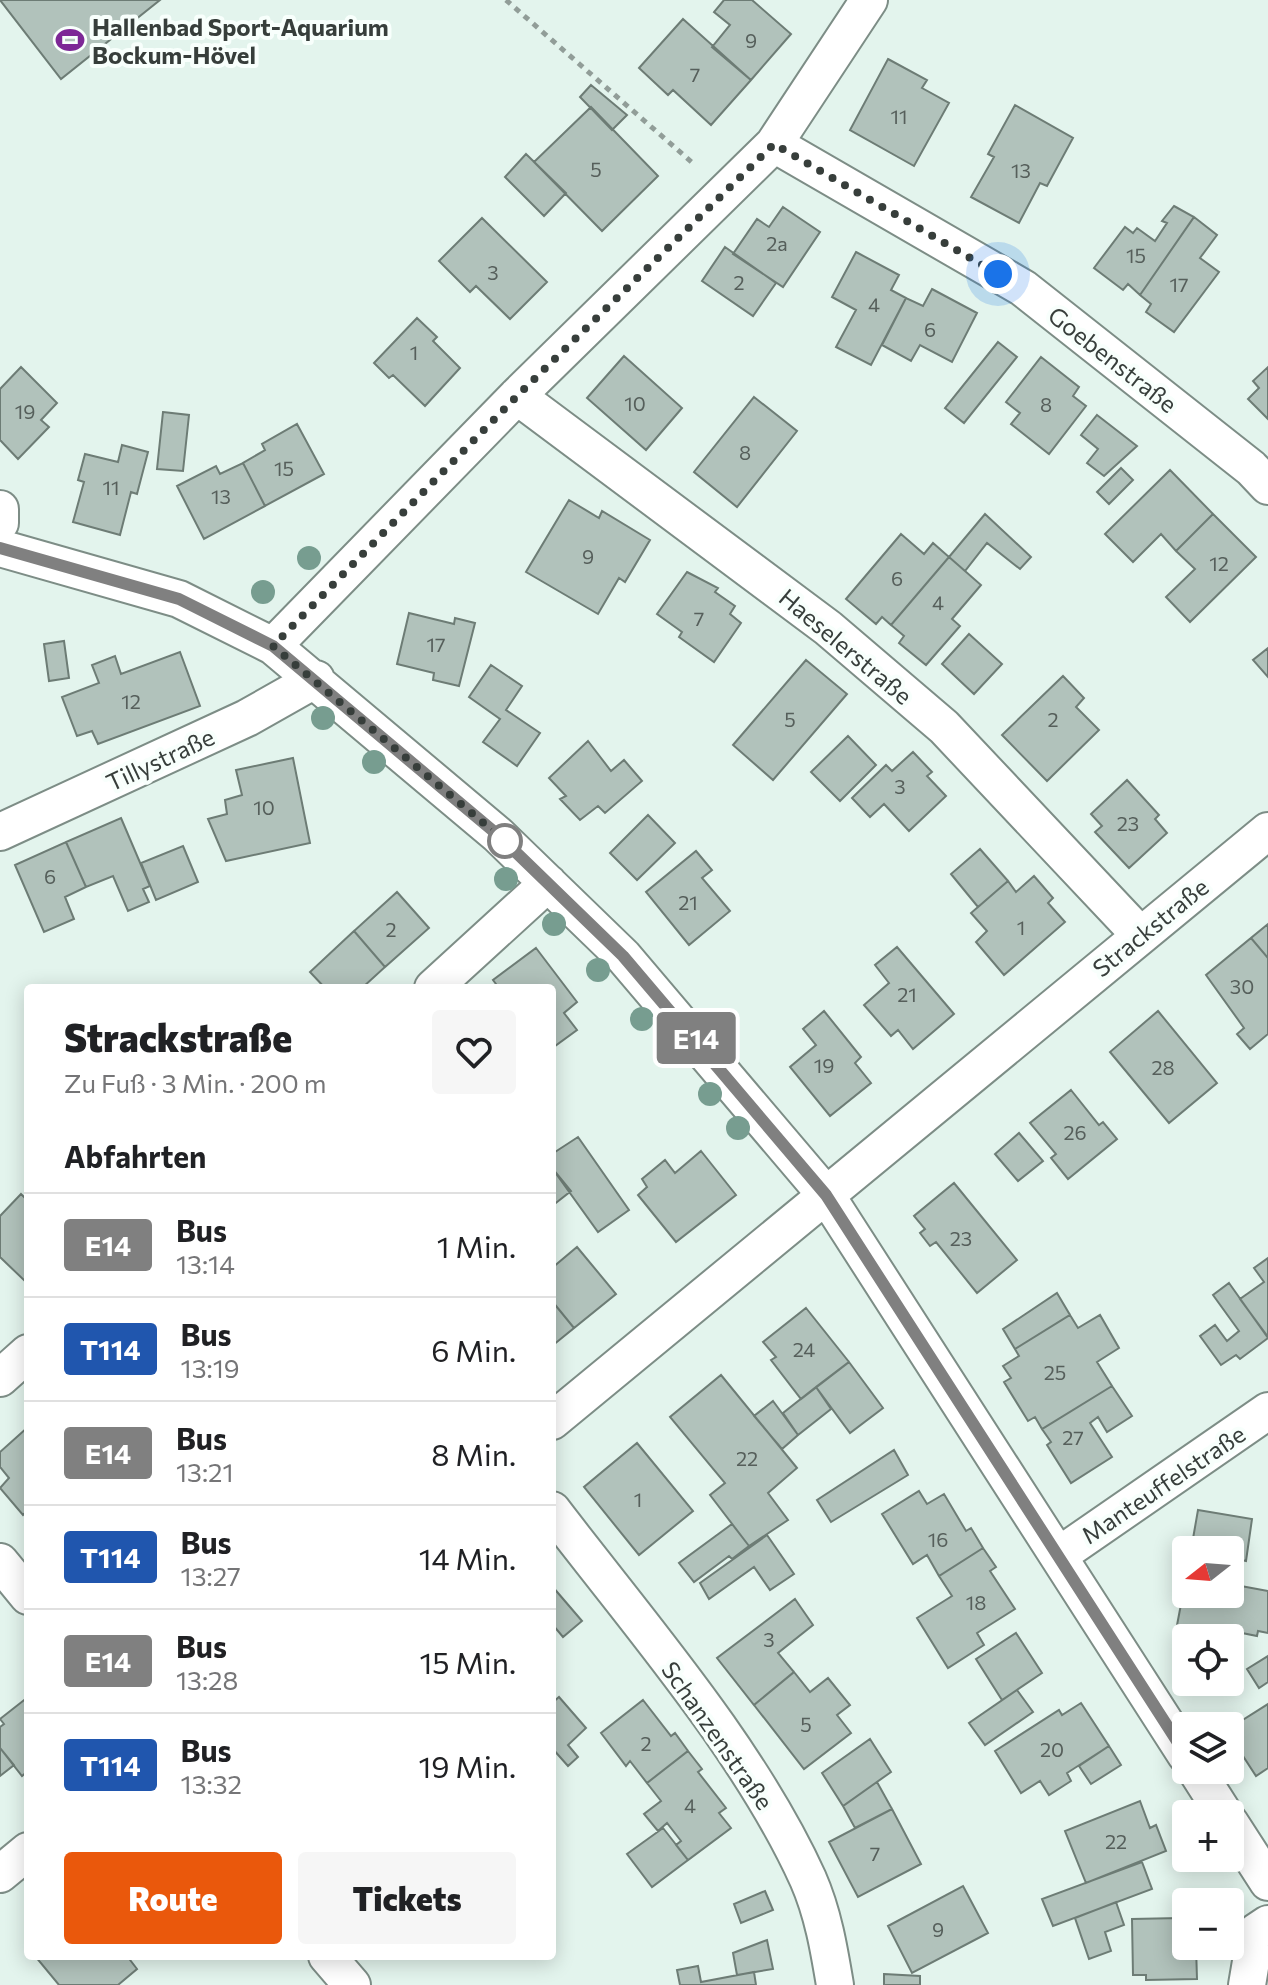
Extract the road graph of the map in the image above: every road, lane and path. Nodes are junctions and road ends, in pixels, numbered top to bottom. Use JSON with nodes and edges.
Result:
{"nodes":[{"id":1,"x":506,"y":0,"type":"edge"},
{"id":2,"x":869,"y":0,"type":"edge"},
{"id":3,"x":774,"y":144,"type":"junction"},
{"id":4,"x":726,"y":191,"type":"junction"},
{"id":5,"x":517,"y":396,"type":"junction"},
{"id":6,"x":1268,"y":486,"type":"edge"},
{"id":7,"x":0,"y":509,"type":"edge"},
{"id":8,"x":0,"y":523,"type":"edge"},
{"id":9,"x":0,"y":548,"type":"edge"},
{"id":10,"x":273,"y":646,"type":"junction"},
{"id":11,"x":316,"y":679,"type":"junction"},
{"id":12,"x":1268,"y":831,"type":"edge"},
{"id":13,"x":0,"y":832,"type":"edge"},
{"id":14,"x":548,"y":883,"type":"junction"},
{"id":15,"x":1140,"y":935,"type":"junction"},
{"id":16,"x":437,"y":984,"type":"edge"},
{"id":17,"x":826,"y":1195,"type":"junction"},
{"id":18,"x":24,"y":1357,"type":"edge"},
{"id":19,"x":0,"y":1378,"type":"edge"},
{"id":20,"x":1268,"y":1411,"type":"edge"},
{"id":21,"x":556,"y":1418,"type":"edge"},
{"id":22,"x":556,"y":1515,"type":"edge"},
{"id":23,"x":1058,"y":1556,"type":"junction"},
{"id":24,"x":0,"y":1562,"type":"edge"},
{"id":25,"x":24,"y":1591,"type":"edge"},
{"id":26,"x":1172,"y":1733,"type":"edge"},
{"id":27,"x":1244,"y":1845,"type":"edge"},
{"id":28,"x":24,"y":1854,"type":"edge"},
{"id":29,"x":0,"y":1874,"type":"edge"},
{"id":30,"x":1268,"y":1882,"type":"edge"},
{"id":31,"x":1268,"y":1924,"type":"edge"},
{"id":32,"x":330,"y":1960,"type":"edge"},
{"id":33,"x":352,"y":1985,"type":"edge"},
{"id":34,"x":835,"y":1985,"type":"edge"},
{"id":35,"x":1247,"y":1985,"type":"edge"}],
"edges":[{"from":1,"to":4,"type":"path"},
{"from":2,"to":3,"type":"street"},
{"from":3,"to":4,"type":"street"},
{"from":3,"to":6,"type":"street","name":"Goebenstraße"},
{"from":4,"to":5,"type":"street"},
{"from":5,"to":10,"type":"street"},
{"from":5,"to":15,"type":"street","name":"Haeselerstraße"},
{"from":7,"to":8,"type":"street"},
{"from":9,"to":10,"type":"street"},
{"from":10,"to":11,"type":"street"},
{"from":11,"to":13,"type":"street","name":"Tillystraße"},
{"from":11,"to":14,"type":"street"},
{"from":12,"to":15,"type":"street","name":"Strackstraße"},
{"from":14,"to":16,"type":"street"},
{"from":14,"to":17,"type":"street"},
{"from":15,"to":17,"type":"street","name":"Strackstraße"},
{"from":17,"to":21,"type":"street","name":"Strackstraße"},
{"from":17,"to":23,"type":"street"},
{"from":18,"to":19,"type":"street"},
{"from":20,"to":23,"type":"street","name":"Manteuffelstraße"},
{"from":22,"to":34,"type":"street","name":"Schanzenstraße"},
{"from":23,"to":26,"type":"street"},
{"from":24,"to":25,"type":"street"},
{"from":27,"to":30,"type":"street"},
{"from":28,"to":29,"type":"street"},
{"from":31,"to":35,"type":"street"},
{"from":32,"to":33,"type":"street"}]}
